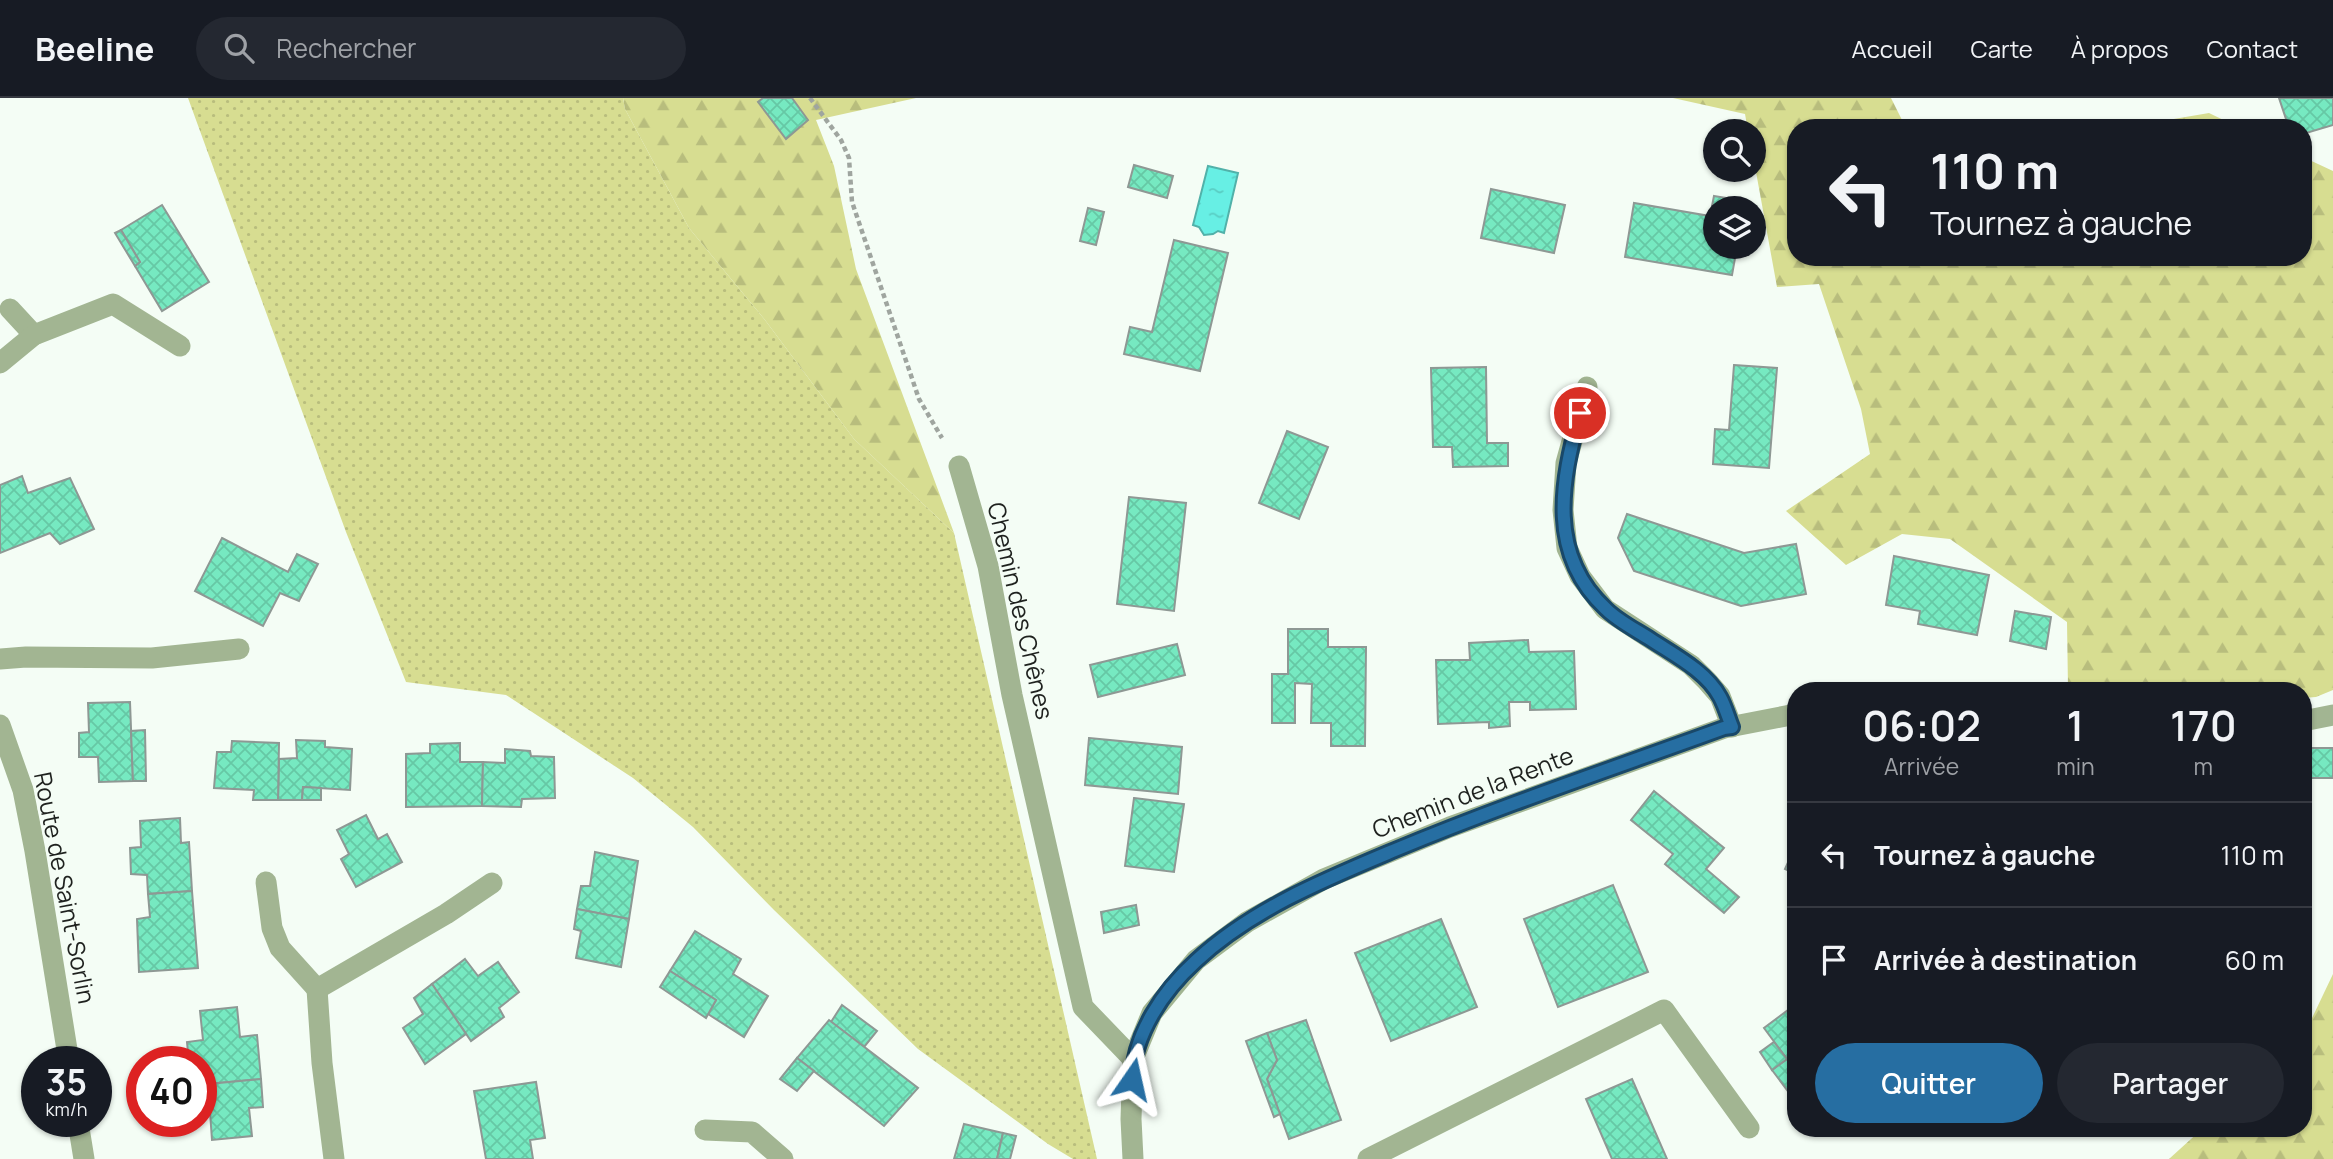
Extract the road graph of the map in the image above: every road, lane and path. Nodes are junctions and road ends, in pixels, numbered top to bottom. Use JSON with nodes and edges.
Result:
{"nodes":[{"id":1,"x":810,"y":98,"type":"edge"},
{"id":2,"x":10,"y":309,"type":"dead end"},
{"id":3,"x":34,"y":335,"type":"junction"},
{"id":4,"x":180,"y":346,"type":"dead end"},
{"id":5,"x":0,"y":363,"type":"edge"},
{"id":6,"x":1587,"y":387,"type":"dead end"},
{"id":7,"x":959,"y":466,"type":"joint"},
{"id":8,"x":239,"y":649,"type":"dead end"},
{"id":9,"x":0,"y":659,"type":"edge"},
{"id":10,"x":2333,"y":715,"type":"edge"},
{"id":11,"x":1787,"y":716,"type":"edge"},
{"id":12,"x":2312,"y":719,"type":"edge"},
{"id":13,"x":0,"y":725,"type":"edge"},
{"id":14,"x":1732,"y":727,"type":"junction"},
{"id":15,"x":265,"y":882,"type":"dead end"},
{"id":16,"x":492,"y":883,"type":"dead end"},
{"id":17,"x":317,"y":989,"type":"junction"},
{"id":18,"x":66,"y":1046,"type":"edge"},
{"id":19,"x":1133,"y":1059,"type":"junction"},
{"id":20,"x":1749,"y":1128,"type":"dead end"},
{"id":21,"x":705,"y":1130,"type":"dead end"},
{"id":22,"x":80,"y":1137,"type":"edge"},
{"id":23,"x":84,"y":1159,"type":"edge"},
{"id":24,"x":334,"y":1159,"type":"edge"},
{"id":25,"x":783,"y":1159,"type":"edge"},
{"id":26,"x":1133,"y":1159,"type":"edge"},
{"id":27,"x":1368,"y":1159,"type":"edge"}],
"edges":[{"from":1,"to":7,"type":"path"},
{"from":2,"to":3,"type":"street"},
{"from":3,"to":4,"type":"street"},
{"from":3,"to":5,"type":"street"},
{"from":6,"to":14,"type":"street"},
{"from":7,"to":19,"type":"street","name":"Chemin des Chênes"},
{"from":8,"to":9,"type":"street"},
{"from":10,"to":12,"type":"street"},
{"from":11,"to":14,"type":"street","name":"Chemin de la Rente"},
{"from":13,"to":18,"type":"street","name":"Route de Saint-Sorlin"},
{"from":14,"to":19,"type":"street","name":"Chemin de la Rente"},
{"from":15,"to":17,"type":"street"},
{"from":16,"to":17,"type":"street"},
{"from":17,"to":24,"type":"street"},
{"from":19,"to":26,"type":"street","name":"Chemin de la Rente"},
{"from":20,"to":27,"type":"street"},
{"from":21,"to":25,"type":"street"},
{"from":22,"to":23,"type":"street"}]}
